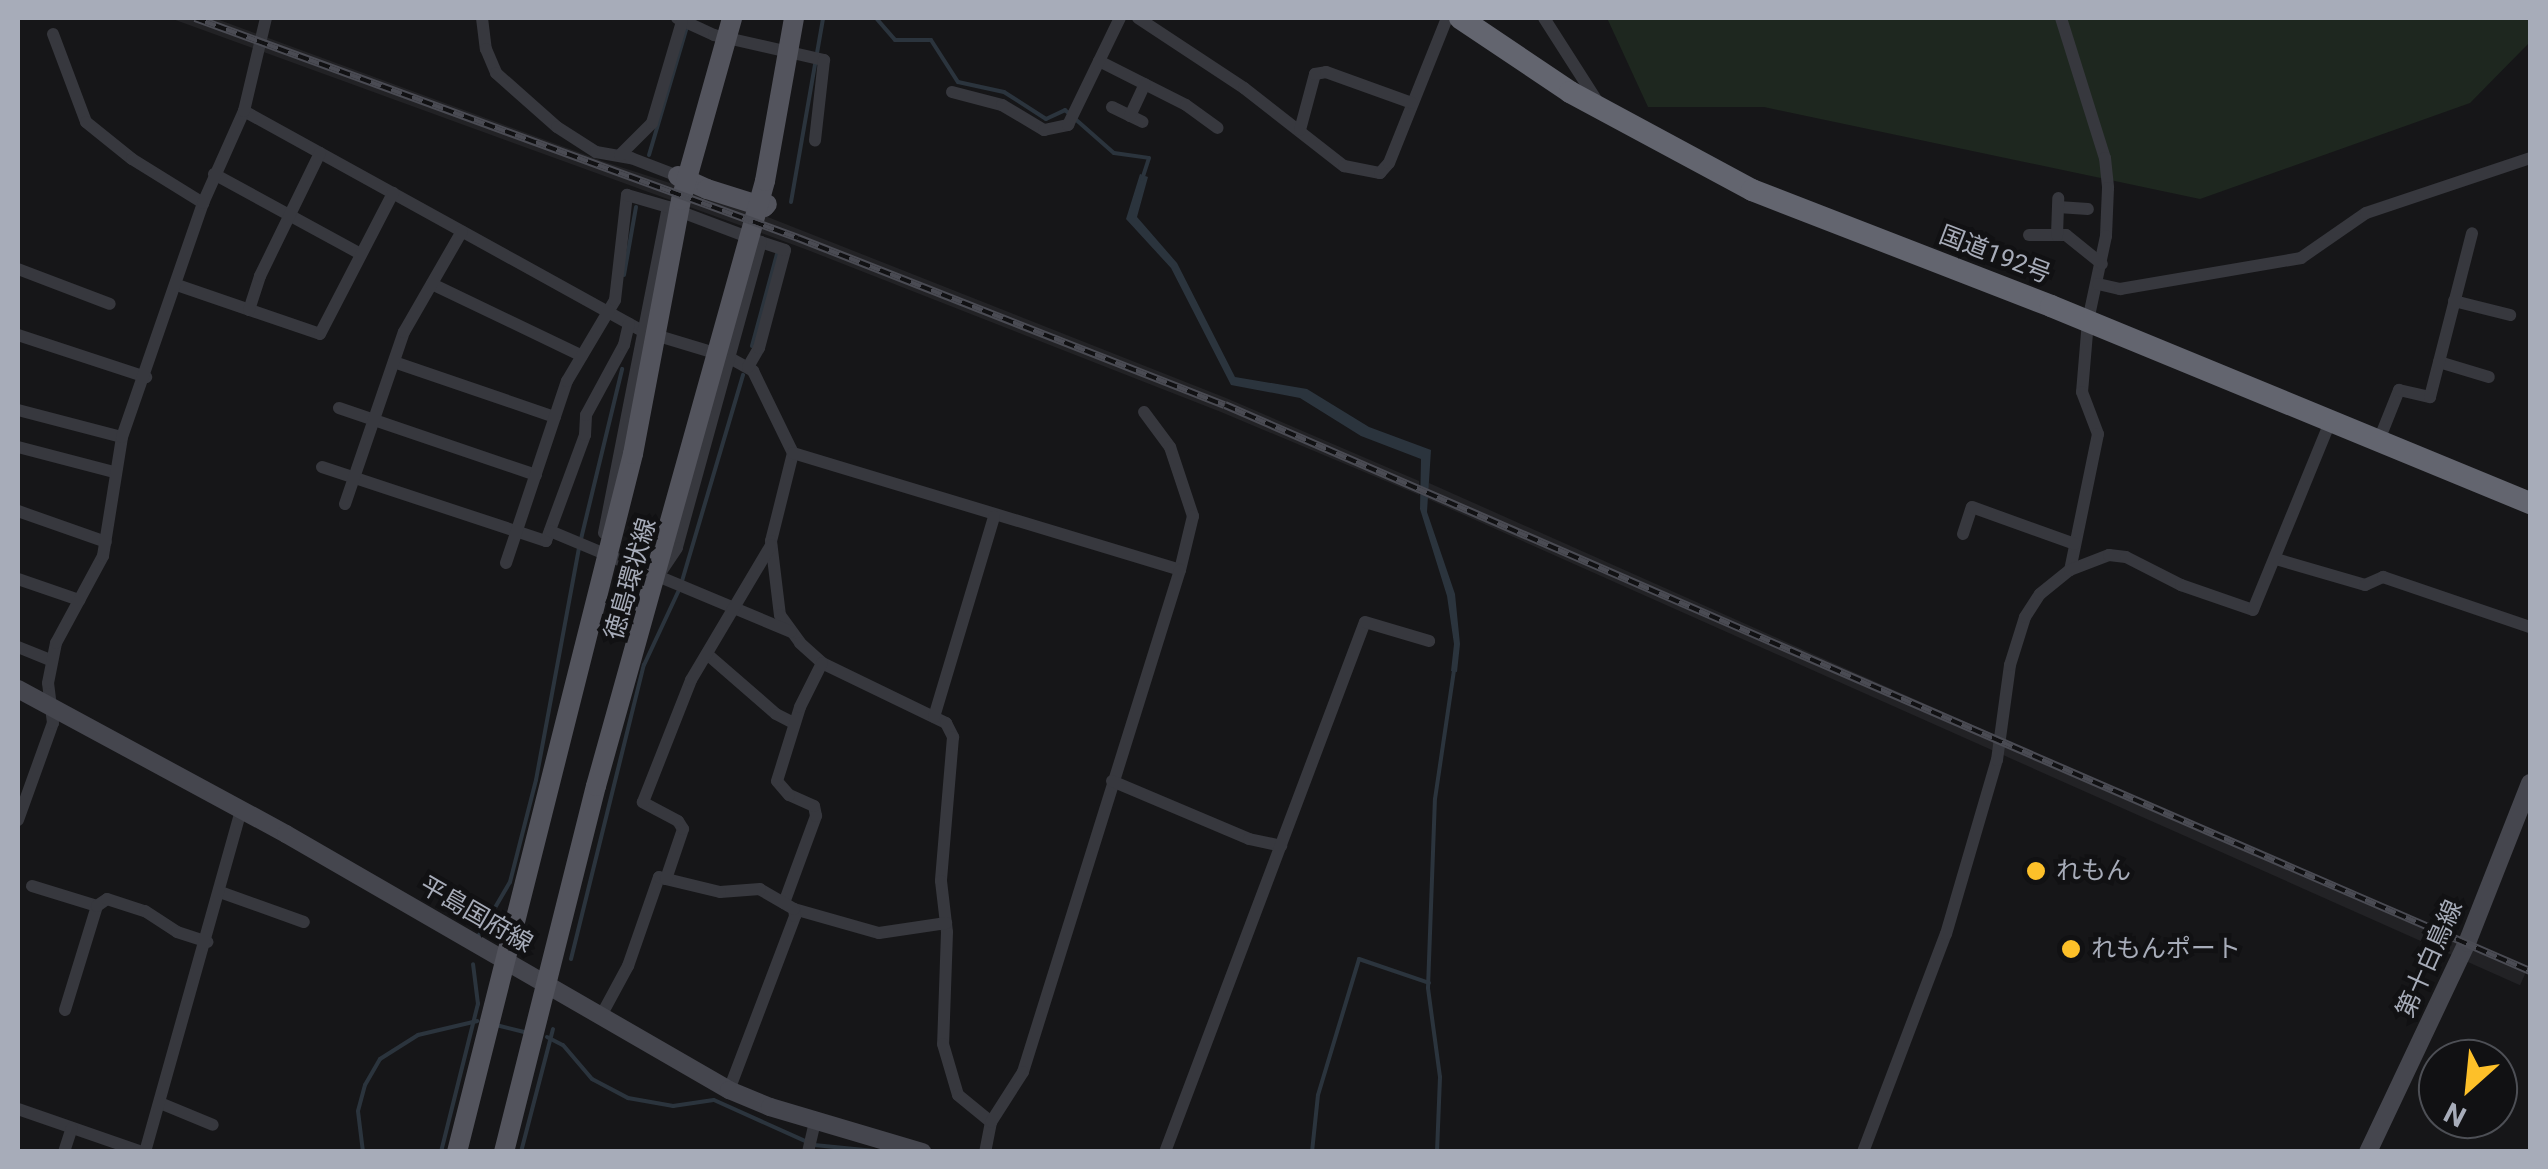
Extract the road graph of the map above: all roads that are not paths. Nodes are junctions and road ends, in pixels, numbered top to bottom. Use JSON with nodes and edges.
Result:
{"nodes":[{"id":1,"x":266,"y":18,"type":"edge"},
{"id":2,"x":482,"y":18,"type":"edge"},
{"id":3,"x":808,"y":18,"type":"edge"},
{"id":4,"x":1120,"y":18,"type":"edge"},
{"id":5,"x":1138,"y":18,"type":"edge"},
{"id":6,"x":1447,"y":18,"type":"edge"},
{"id":7,"x":1460,"y":18,"type":"edge"},
{"id":8,"x":1544,"y":18,"type":"edge"},
{"id":9,"x":2061,"y":18,"type":"edge"},
{"id":10,"x":684,"y":23,"type":"edge"},
{"id":11,"x":724,"y":23,"type":"edge"},
{"id":12,"x":52,"y":34,"type":"dead end"},
{"id":13,"x":804,"y":45,"type":"edge"},
{"id":14,"x":1099,"y":61,"type":"junction"},
{"id":15,"x":1146,"y":84,"type":"junction"},
{"id":16,"x":952,"y":92,"type":"dead end"},
{"id":17,"x":1412,"y":103,"type":"junction"},
{"id":18,"x":1112,"y":107,"type":"dead end"},
{"id":19,"x":1603,"y":110,"type":"junction"},
{"id":20,"x":244,"y":111,"type":"junction"},
{"id":21,"x":1218,"y":128,"type":"dead end"},
{"id":22,"x":1300,"y":130,"type":"junction"},
{"id":23,"x":815,"y":140,"type":"dead end"},
{"id":24,"x":320,"y":153,"type":"junction"},
{"id":25,"x":620,"y":155,"type":"junction"},
{"id":26,"x":2530,"y":158,"type":"edge"},
{"id":27,"x":214,"y":174,"type":"junction"},
{"id":28,"x":675,"y":175,"type":"junction"},
{"id":29,"x":393,"y":193,"type":"junction"},
{"id":30,"x":203,"y":204,"type":"junction"},
{"id":31,"x":668,"y":207,"type":"junction"},
{"id":32,"x":2088,"y":210,"type":"dead end"},
{"id":33,"x":289,"y":215,"type":"junction"},
{"id":34,"x":462,"y":231,"type":"junction"},
{"id":35,"x":2472,"y":232,"type":"dead end"},
{"id":36,"x":2028,"y":234,"type":"dead end"},
{"id":37,"x":2057,"y":235,"type":"junction"},
{"id":38,"x":762,"y":242,"type":"junction"},
{"id":39,"x":361,"y":254,"type":"junction"},
{"id":40,"x":2102,"y":264,"type":"junction"},
{"id":41,"x":18,"y":269,"type":"edge"},
{"id":42,"x":432,"y":284,"type":"junction"},
{"id":43,"x":2098,"y":284,"type":"junction"},
{"id":44,"x":177,"y":285,"type":"junction"},
{"id":45,"x":2454,"y":301,"type":"junction"},
{"id":46,"x":110,"y":304,"type":"dead end"},
{"id":47,"x":249,"y":310,"type":"junction"},
{"id":48,"x":608,"y":312,"type":"junction"},
{"id":49,"x":2510,"y":314,"type":"dead end"},
{"id":50,"x":2088,"y":321,"type":"junction"},
{"id":51,"x":636,"y":328,"type":"junction"},
{"id":52,"x":18,"y":336,"type":"edge"},
{"id":53,"x":582,"y":356,"type":"junction"},
{"id":54,"x":728,"y":357,"type":"junction"},
{"id":55,"x":394,"y":362,"type":"junction"},
{"id":56,"x":2439,"y":362,"type":"junction"},
{"id":57,"x":748,"y":367,"type":"junction"},
{"id":58,"x":146,"y":377,"type":"junction"},
{"id":59,"x":2489,"y":377,"type":"dead end"},
{"id":60,"x":339,"y":408,"type":"dead end"},
{"id":61,"x":18,"y":410,"type":"edge"},
{"id":62,"x":1144,"y":412,"type":"dead end"},
{"id":63,"x":555,"y":417,"type":"junction"},
{"id":64,"x":374,"y":420,"type":"junction"},
{"id":65,"x":2331,"y":420,"type":"junction"},
{"id":66,"x":122,"y":437,"type":"junction"},
{"id":67,"x":2378,"y":440,"type":"junction"},
{"id":68,"x":18,"y":447,"type":"edge"},
{"id":69,"x":793,"y":453,"type":"junction"},
{"id":70,"x":322,"y":467,"type":"dead end"},
{"id":71,"x":114,"y":472,"type":"junction"},
{"id":72,"x":536,"y":475,"type":"junction"},
{"id":73,"x":354,"y":478,"type":"junction"},
{"id":74,"x":2530,"y":503,"type":"edge"},
{"id":75,"x":345,"y":504,"type":"dead end"},
{"id":76,"x":18,"y":511,"type":"edge"},
{"id":77,"x":994,"y":517,"type":"junction"},
{"id":78,"x":550,"y":531,"type":"junction"},
{"id":79,"x":516,"y":532,"type":"junction"},
{"id":80,"x":1963,"y":534,"type":"dead end"},
{"id":81,"x":106,"y":542,"type":"junction"},
{"id":82,"x":2075,"y":544,"type":"junction"},
{"id":83,"x":771,"y":546,"type":"junction"},
{"id":84,"x":606,"y":555,"type":"junction"},
{"id":85,"x":2276,"y":559,"type":"junction"},
{"id":86,"x":506,"y":562,"type":"dead end"},
{"id":87,"x":1180,"y":570,"type":"junction"},
{"id":88,"x":2070,"y":570,"type":"junction"},
{"id":89,"x":18,"y":578,"type":"edge"},
{"id":90,"x":673,"y":581,"type":"junction"},
{"id":91,"x":78,"y":600,"type":"junction"},
{"id":92,"x":734,"y":607,"type":"junction"},
{"id":93,"x":2530,"y":627,"type":"edge"},
{"id":94,"x":793,"y":633,"type":"junction"},
{"id":95,"x":1430,"y":641,"type":"dead end"},
{"id":96,"x":18,"y":647,"type":"edge"},
{"id":97,"x":707,"y":654,"type":"junction"},
{"id":98,"x":51,"y":660,"type":"junction"},
{"id":99,"x":822,"y":664,"type":"junction"},
{"id":100,"x":18,"y":689,"type":"edge"},
{"id":101,"x":54,"y":708,"type":"junction"},
{"id":102,"x":934,"y":718,"type":"junction"},
{"id":103,"x":794,"y":724,"type":"junction"},
{"id":104,"x":1112,"y":781,"type":"junction"},
{"id":105,"x":2530,"y":783,"type":"edge"},
{"id":106,"x":241,"y":811,"type":"junction"},
{"id":107,"x":18,"y":820,"type":"edge"},
{"id":108,"x":1281,"y":846,"type":"junction"},
{"id":109,"x":666,"y":879,"type":"junction"},
{"id":110,"x":32,"y":886,"type":"dead end"},
{"id":111,"x":220,"y":892,"type":"junction"},
{"id":112,"x":97,"y":906,"type":"junction"},
{"id":113,"x":789,"y":906,"type":"junction"},
{"id":114,"x":304,"y":922,"type":"dead end"},
{"id":115,"x":946,"y":923,"type":"junction"},
{"id":116,"x":207,"y":942,"type":"junction"},
{"id":117,"x":505,"y":962,"type":"junction"},
{"id":118,"x":548,"y":984,"type":"junction"},
{"id":119,"x":65,"y":1010,"type":"dead end"},
{"id":120,"x":602,"y":1014,"type":"junction"},
{"id":121,"x":730,"y":1090,"type":"junction"},
{"id":122,"x":160,"y":1103,"type":"junction"},
{"id":123,"x":18,"y":1109,"type":"edge"},
{"id":124,"x":991,"y":1122,"type":"junction"},
{"id":125,"x":214,"y":1126,"type":"dead end"},
{"id":126,"x":72,"y":1128,"type":"junction"},
{"id":127,"x":811,"y":1140,"type":"edge"},
{"id":128,"x":64,"y":1152,"type":"edge"},
{"id":129,"x":143,"y":1152,"type":"edge"},
{"id":130,"x":457,"y":1152,"type":"edge"},
{"id":131,"x":504,"y":1152,"type":"edge"},
{"id":132,"x":922,"y":1152,"type":"edge"},
{"id":133,"x":985,"y":1152,"type":"edge"},
{"id":134,"x":1165,"y":1152,"type":"edge"},
{"id":135,"x":1863,"y":1152,"type":"edge"},
{"id":136,"x":2368,"y":1152,"type":"edge"}],
"edges":[{"from":1,"to":20,"type":"street"},
{"from":2,"to":25,"type":"street"},
{"from":3,"to":13,"type":"main road"},
{"from":4,"to":14,"type":"street"},
{"from":5,"to":22,"type":"street"},
{"from":6,"to":17,"type":"street"},
{"from":7,"to":19,"type":"highway","name":"国道192号"},
{"from":8,"to":19,"type":"street"},
{"from":9,"to":40,"type":"street"},
{"from":10,"to":11,"type":"street"},
{"from":10,"to":25,"type":"street"},
{"from":11,"to":13,"type":"street"},
{"from":11,"to":28,"type":"main road"},
{"from":11,"to":84,"type":"main road","name":"徳島環状線"},
{"from":12,"to":30,"type":"street"},
{"from":13,"to":23,"type":"street"},
{"from":13,"to":28,"type":"main road"},
{"from":13,"to":90,"type":"main road","name":"徳島環状線"},
{"from":14,"to":15,"type":"street"},
{"from":14,"to":16,"type":"street"},
{"from":15,"to":18,"type":"street"},
{"from":15,"to":21,"type":"street"},
{"from":17,"to":22,"type":"street"},
{"from":17,"to":22,"type":"street"},
{"from":19,"to":50,"type":"highway","name":"国道192号"},
{"from":20,"to":24,"type":"street"},
{"from":20,"to":27,"type":"street"},
{"from":24,"to":29,"type":"street"},
{"from":24,"to":33,"type":"street"},
{"from":25,"to":28,"type":"street"},
{"from":26,"to":43,"type":"street"},
{"from":27,"to":30,"type":"street"},
{"from":27,"to":33,"type":"street"},
{"from":29,"to":34,"type":"street"},
{"from":29,"to":39,"type":"street"},
{"from":30,"to":44,"type":"street"},
{"from":31,"to":38,"type":"street"},
{"from":31,"to":48,"type":"street"},
{"from":31,"to":51,"type":"street"},
{"from":32,"to":37,"type":"street"},
{"from":33,"to":39,"type":"street"},
{"from":33,"to":47,"type":"street"},
{"from":34,"to":42,"type":"street"},
{"from":34,"to":48,"type":"street"},
{"from":35,"to":45,"type":"street"},
{"from":36,"to":37,"type":"street"},
{"from":37,"to":40,"type":"street"},
{"from":38,"to":54,"type":"street"},
{"from":38,"to":57,"type":"street"},
{"from":39,"to":47,"type":"street"},
{"from":40,"to":43,"type":"street"},
{"from":41,"to":46,"type":"street"},
{"from":42,"to":53,"type":"street"},
{"from":42,"to":55,"type":"street"},
{"from":43,"to":50,"type":"street"},
{"from":44,"to":47,"type":"street"},
{"from":44,"to":58,"type":"street"},
{"from":45,"to":49,"type":"street"},
{"from":45,"to":56,"type":"street"},
{"from":48,"to":51,"type":"street"},
{"from":48,"to":53,"type":"street"},
{"from":50,"to":65,"type":"highway","name":"国道192号"},
{"from":50,"to":82,"type":"street"},
{"from":51,"to":54,"type":"street"},
{"from":51,"to":78,"type":"street"},
{"from":51,"to":84,"type":"street"},
{"from":52,"to":58,"type":"street"},
{"from":53,"to":63,"type":"street"},
{"from":54,"to":57,"type":"street"},
{"from":54,"to":90,"type":"street"},
{"from":55,"to":63,"type":"street"},
{"from":55,"to":64,"type":"street"},
{"from":56,"to":59,"type":"street"},
{"from":56,"to":67,"type":"street"},
{"from":57,"to":69,"type":"street"},
{"from":58,"to":66,"type":"street"},
{"from":60,"to":64,"type":"street"},
{"from":61,"to":66,"type":"street"},
{"from":62,"to":87,"type":"street"},
{"from":63,"to":72,"type":"street"},
{"from":64,"to":72,"type":"street"},
{"from":64,"to":73,"type":"street"},
{"from":65,"to":67,"type":"highway","name":"国道192号"},
{"from":65,"to":85,"type":"street"},
{"from":66,"to":71,"type":"street"},
{"from":67,"to":74,"type":"highway","name":"国道192号"},
{"from":68,"to":71,"type":"street"},
{"from":69,"to":77,"type":"street"},
{"from":69,"to":83,"type":"street"},
{"from":70,"to":73,"type":"street"},
{"from":71,"to":81,"type":"street"},
{"from":72,"to":79,"type":"street"},
{"from":73,"to":75,"type":"street"},
{"from":73,"to":79,"type":"street"},
{"from":76,"to":81,"type":"street"},
{"from":77,"to":87,"type":"street"},
{"from":77,"to":102,"type":"street"},
{"from":78,"to":79,"type":"street"},
{"from":78,"to":84,"type":"street"},
{"from":79,"to":86,"type":"street"},
{"from":80,"to":82,"type":"street"},
{"from":81,"to":91,"type":"street"},
{"from":82,"to":88,"type":"street"},
{"from":83,"to":92,"type":"street"},
{"from":83,"to":94,"type":"street"},
{"from":84,"to":90,"type":"street"},
{"from":84,"to":117,"type":"main road","name":"徳島環状線"},
{"from":85,"to":88,"type":"street"},
{"from":85,"to":93,"type":"street"},
{"from":87,"to":104,"type":"street"},
{"from":88,"to":135,"type":"street"},
{"from":89,"to":91,"type":"street"},
{"from":90,"to":92,"type":"street"},
{"from":90,"to":118,"type":"main road","name":"徳島環状線"},
{"from":91,"to":98,"type":"street"},
{"from":92,"to":94,"type":"street"},
{"from":92,"to":97,"type":"street"},
{"from":94,"to":99,"type":"street"},
{"from":95,"to":108,"type":"street"},
{"from":96,"to":98,"type":"street"},
{"from":97,"to":103,"type":"street"},
{"from":97,"to":109,"type":"street"},
{"from":98,"to":101,"type":"street"},
{"from":99,"to":102,"type":"street"},
{"from":99,"to":103,"type":"street"},
{"from":100,"to":101,"type":"main road","name":"平島国府線"},
{"from":101,"to":106,"type":"main road","name":"平島国府線"},
{"from":101,"to":107,"type":"street"},
{"from":102,"to":115,"type":"street"},
{"from":103,"to":113,"type":"street"},
{"from":104,"to":108,"type":"street"},
{"from":104,"to":124,"type":"street"},
{"from":105,"to":136,"type":"main road","name":"第十白鳥線"},
{"from":106,"to":111,"type":"street"},
{"from":106,"to":117,"type":"main road","name":"平島国府線"},
{"from":108,"to":134,"type":"street"},
{"from":109,"to":113,"type":"street"},
{"from":109,"to":120,"type":"street"},
{"from":110,"to":112,"type":"street"},
{"from":111,"to":114,"type":"street"},
{"from":111,"to":116,"type":"street"},
{"from":112,"to":116,"type":"street"},
{"from":112,"to":119,"type":"street"},
{"from":113,"to":115,"type":"street"},
{"from":113,"to":121,"type":"street"},
{"from":115,"to":124,"type":"street"},
{"from":116,"to":122,"type":"street"},
{"from":117,"to":118,"type":"main road","name":"平島国府線"},
{"from":117,"to":130,"type":"main road","name":"徳島環状線"},
{"from":118,"to":120,"type":"main road","name":"平島国府線"},
{"from":118,"to":131,"type":"main road","name":"徳島環状線"},
{"from":120,"to":121,"type":"main road","name":"平島国府線"},
{"from":121,"to":127,"type":"main road","name":"平島国府線"},
{"from":122,"to":125,"type":"street"},
{"from":122,"to":129,"type":"street"},
{"from":123,"to":126,"type":"street"},
{"from":124,"to":133,"type":"street"},
{"from":126,"to":128,"type":"street"},
{"from":126,"to":129,"type":"street"},
{"from":127,"to":132,"type":"main road","name":"平島国府線"}]}
